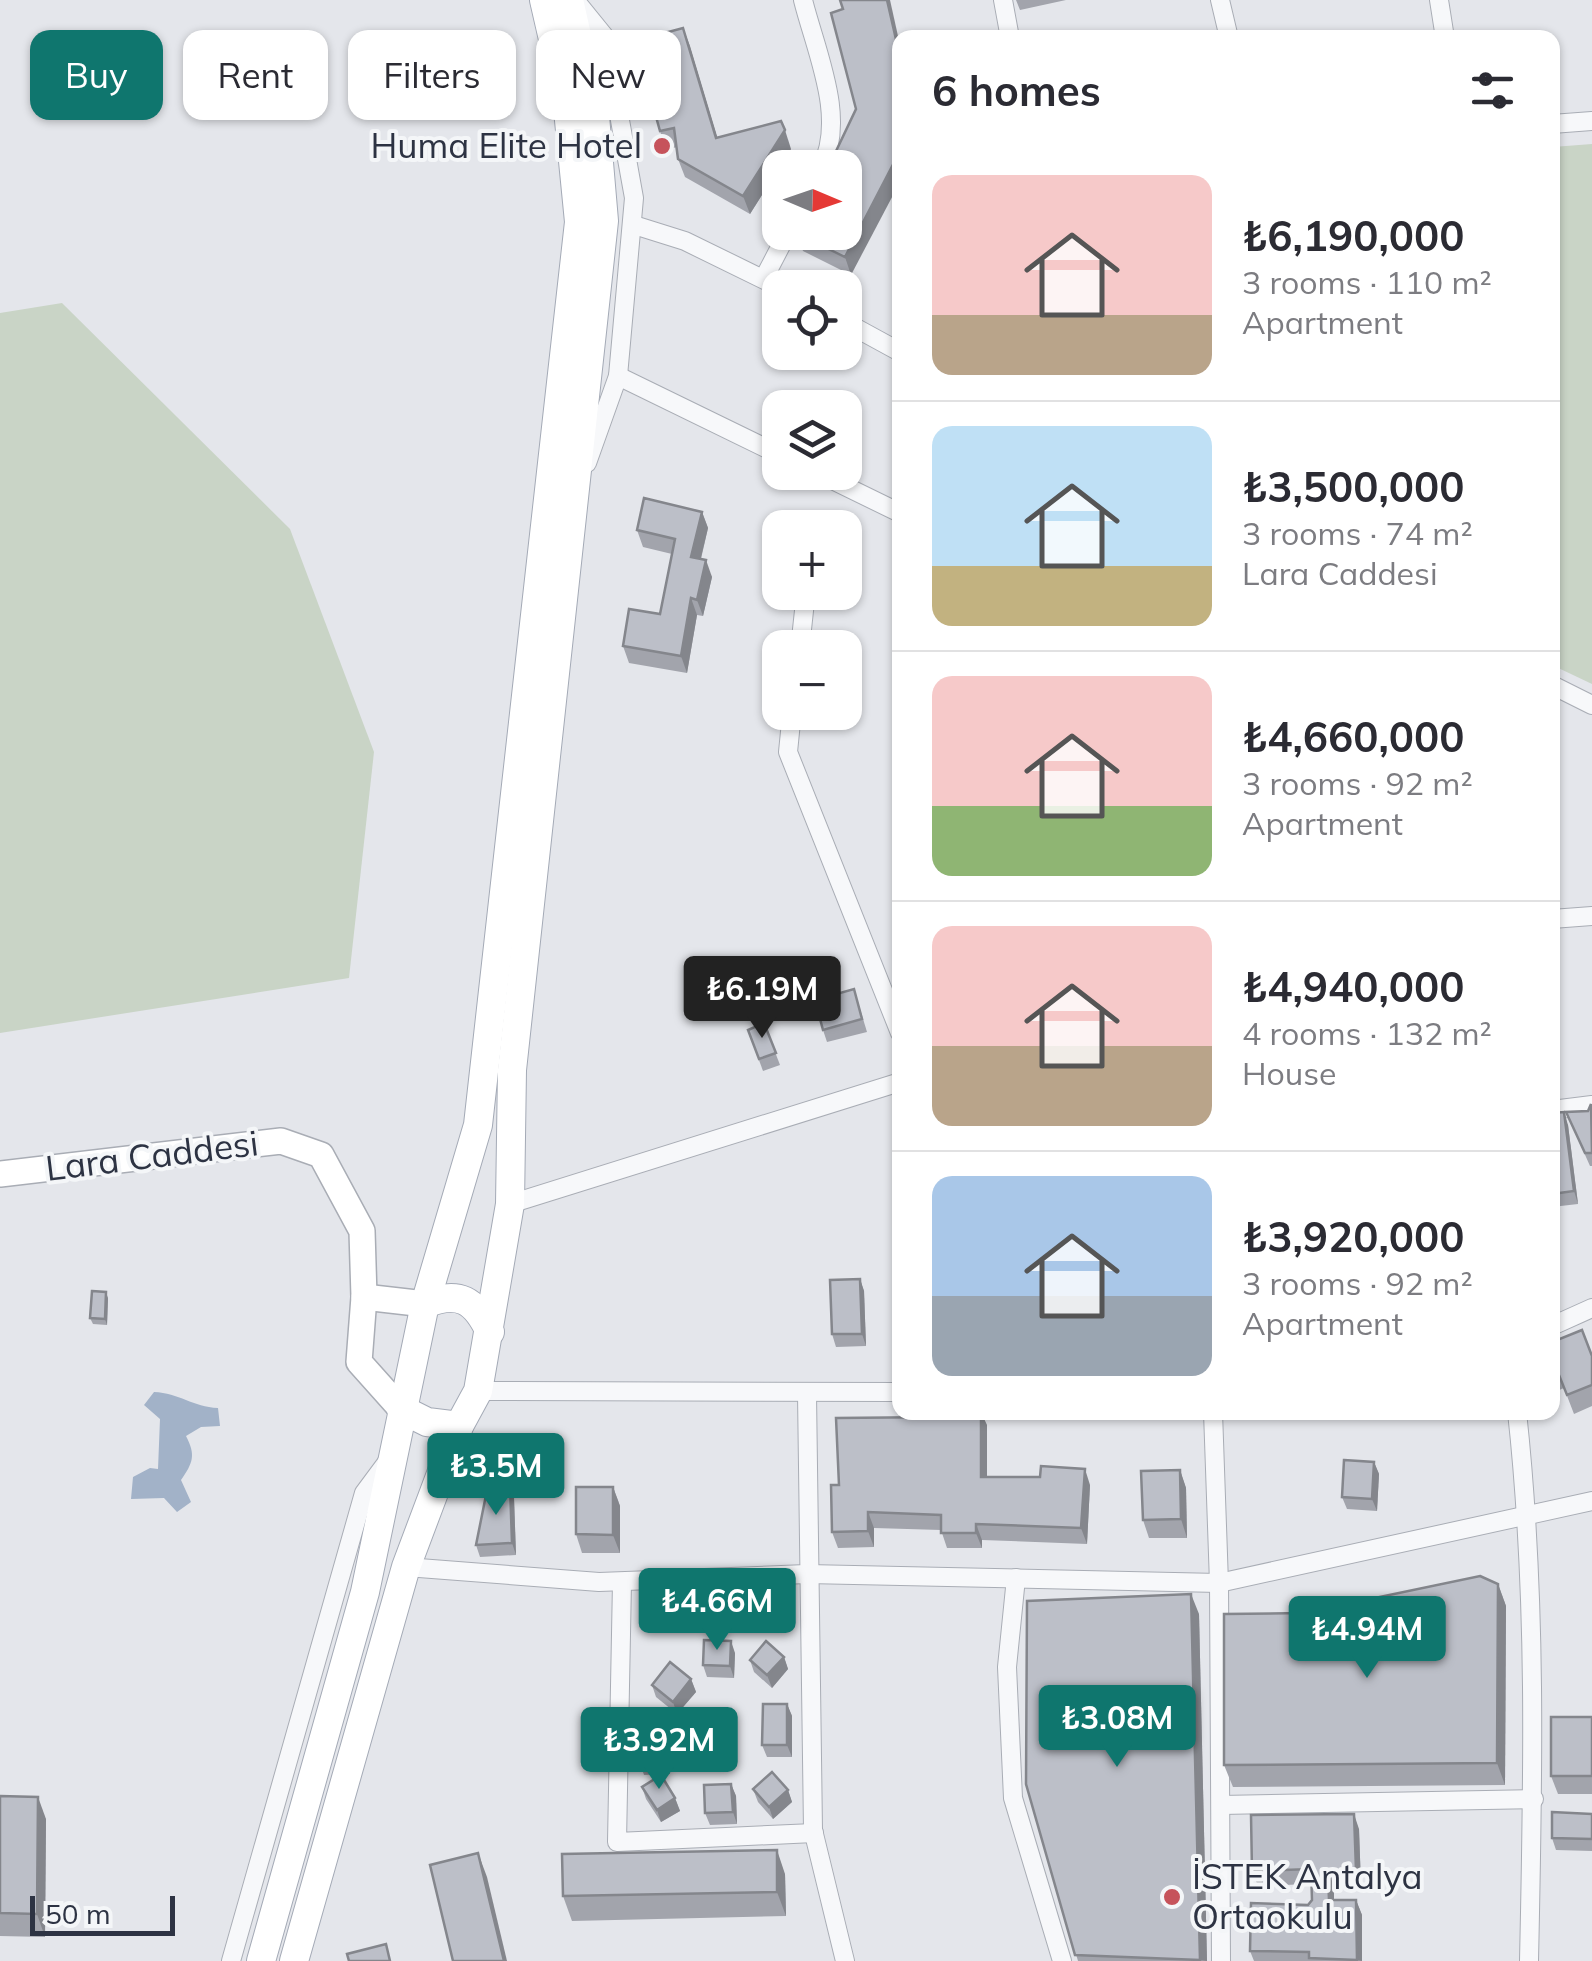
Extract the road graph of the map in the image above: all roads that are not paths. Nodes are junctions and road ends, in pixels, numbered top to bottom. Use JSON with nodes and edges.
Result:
{"nodes":[{"id":1,"x":544,"y":0,"type":"edge"},
{"id":2,"x":572,"y":0,"type":"edge"},
{"id":3,"x":803,"y":0,"type":"edge"},
{"id":4,"x":1002,"y":0,"type":"edge"},
{"id":5,"x":1220,"y":0,"type":"edge"},
{"id":6,"x":1439,"y":0,"type":"edge"},
{"id":7,"x":1008,"y":30,"type":"edge"},
{"id":8,"x":1227,"y":30,"type":"edge"},
{"id":9,"x":1444,"y":30,"type":"edge"},
{"id":10,"x":1592,"y":121,"type":"edge"},
{"id":11,"x":1560,"y":123,"type":"edge"},
{"id":12,"x":830,"y":150,"type":"edge"},
{"id":13,"x":634,"y":225,"type":"junction"},
{"id":14,"x":762,"y":278,"type":"edge"},
{"id":15,"x":862,"y":331,"type":"edge"},
{"id":16,"x":892,"y":348,"type":"edge"},
{"id":17,"x":618,"y":376,"type":"junction"},
{"id":18,"x":762,"y":446,"type":"edge"},
{"id":19,"x":853,"y":490,"type":"edge"},
{"id":20,"x":574,"y":496,"type":"junction"},
{"id":21,"x":892,"y":509,"type":"edge"},
{"id":22,"x":1560,"y":689,"type":"edge"},
{"id":23,"x":1592,"y":705,"type":"edge"},
{"id":24,"x":790,"y":730,"type":"edge"},
{"id":25,"x":1592,"y":916,"type":"edge"},
{"id":26,"x":1560,"y":918,"type":"edge"},
{"id":27,"x":892,"y":1013,"type":"edge"},
{"id":28,"x":892,"y":1085,"type":"edge"},
{"id":29,"x":1592,"y":1104,"type":"edge"},
{"id":30,"x":1560,"y":1109,"type":"edge"},
{"id":31,"x":0,"y":1174,"type":"edge"},
{"id":32,"x":510,"y":1204,"type":"junction"},
{"id":33,"x":364,"y":1298,"type":"junction"},
{"id":34,"x":426,"y":1304,"type":"junction"},
{"id":35,"x":1592,"y":1308,"type":"edge"},
{"id":36,"x":1560,"y":1322,"type":"edge"},
{"id":37,"x":490,"y":1332,"type":"junction"},
{"id":38,"x":478,"y":1391,"type":"junction"},
{"id":39,"x":892,"y":1392,"type":"edge"},
{"id":40,"x":807,"y":1394,"type":"junction"},
{"id":41,"x":402,"y":1409,"type":"junction"},
{"id":42,"x":1213,"y":1420,"type":"edge"},
{"id":43,"x":1518,"y":1420,"type":"edge"},
{"id":44,"x":458,"y":1426,"type":"junction"},
{"id":45,"x":394,"y":1454,"type":"junction"},
{"id":46,"x":1592,"y":1501,"type":"edge"},
{"id":47,"x":1528,"y":1518,"type":"junction"},
{"id":48,"x":406,"y":1567,"type":"junction"},
{"id":49,"x":806,"y":1574,"type":"junction"},
{"id":50,"x":1016,"y":1578,"type":"junction"},
{"id":51,"x":622,"y":1582,"type":"junction"},
{"id":52,"x":1219,"y":1582,"type":"junction"},
{"id":53,"x":1534,"y":1799,"type":"junction"},
{"id":54,"x":1221,"y":1805,"type":"junction"},
{"id":55,"x":814,"y":1833,"type":"junction"},
{"id":56,"x":231,"y":1961,"type":"edge"},
{"id":57,"x":261,"y":1961,"type":"edge"},
{"id":58,"x":294,"y":1961,"type":"edge"},
{"id":59,"x":845,"y":1961,"type":"edge"},
{"id":60,"x":1062,"y":1961,"type":"edge"},
{"id":61,"x":1221,"y":1961,"type":"edge"},
{"id":62,"x":1529,"y":1961,"type":"edge"}],
"edges":[{"from":1,"to":34,"type":"main road"},
{"from":2,"to":13,"type":"street"},
{"from":2,"to":20,"type":"main road"},
{"from":3,"to":12,"type":"street"},
{"from":4,"to":7,"type":"street"},
{"from":5,"to":8,"type":"street"},
{"from":6,"to":9,"type":"street"},
{"from":10,"to":11,"type":"street"},
{"from":13,"to":14,"type":"street"},
{"from":13,"to":17,"type":"street"},
{"from":15,"to":16,"type":"street"},
{"from":17,"to":18,"type":"street"},
{"from":17,"to":20,"type":"street"},
{"from":19,"to":21,"type":"street"},
{"from":20,"to":32,"type":"main road"},
{"from":22,"to":23,"type":"street"},
{"from":24,"to":27,"type":"street"},
{"from":25,"to":26,"type":"street"},
{"from":28,"to":32,"type":"street"},
{"from":29,"to":30,"type":"street"},
{"from":31,"to":33,"type":"street","name":"Lara Caddesi"},
{"from":32,"to":37,"type":"main road"},
{"from":33,"to":34,"type":"street"},
{"from":33,"to":41,"type":"street","name":"Lara Caddesi"},
{"from":34,"to":37,"type":"main road"},
{"from":34,"to":41,"type":"main road"},
{"from":35,"to":36,"type":"street"},
{"from":37,"to":38,"type":"main road"},
{"from":38,"to":40,"type":"street"},
{"from":38,"to":44,"type":"main road"},
{"from":39,"to":40,"type":"street"},
{"from":40,"to":49,"type":"street"},
{"from":41,"to":44,"type":"main road"},
{"from":41,"to":45,"type":"main road"},
{"from":42,"to":52,"type":"street"},
{"from":43,"to":47,"type":"street"},
{"from":44,"to":48,"type":"main road"},
{"from":45,"to":56,"type":"street"},
{"from":45,"to":57,"type":"main road"},
{"from":46,"to":47,"type":"street"},
{"from":47,"to":52,"type":"street"},
{"from":47,"to":53,"type":"street"},
{"from":48,"to":51,"type":"street"},
{"from":48,"to":58,"type":"main road"},
{"from":49,"to":50,"type":"street"},
{"from":49,"to":51,"type":"street"},
{"from":49,"to":55,"type":"street"},
{"from":50,"to":52,"type":"street"},
{"from":50,"to":60,"type":"street"},
{"from":51,"to":55,"type":"street"},
{"from":52,"to":54,"type":"street"},
{"from":53,"to":54,"type":"street"},
{"from":53,"to":62,"type":"street"},
{"from":54,"to":61,"type":"street"},
{"from":55,"to":59,"type":"street"}]}
